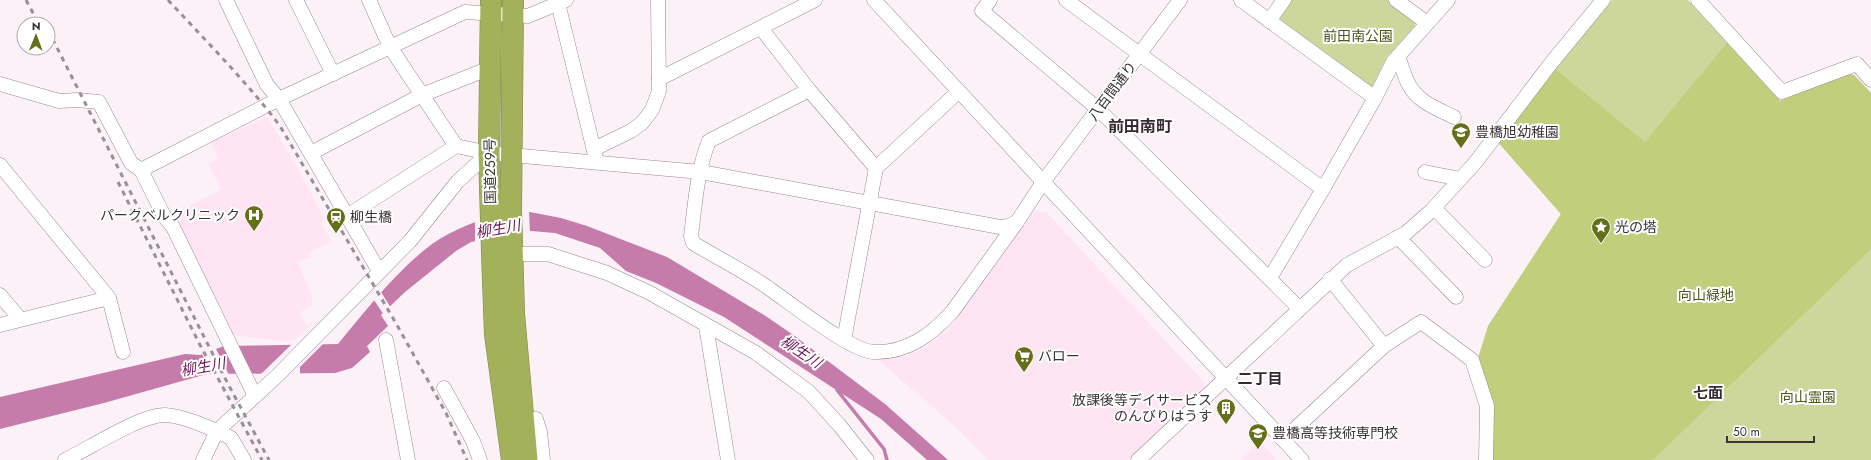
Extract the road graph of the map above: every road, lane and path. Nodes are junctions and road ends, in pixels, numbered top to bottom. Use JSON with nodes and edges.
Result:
{"nodes":[{"id":1,"x":226,"y":0,"type":"edge"},
{"id":2,"x":296,"y":0,"type":"edge"},
{"id":3,"x":369,"y":0,"type":"edge"},
{"id":4,"x":658,"y":0,"type":"edge"},
{"id":5,"x":815,"y":0,"type":"edge"},
{"id":6,"x":874,"y":0,"type":"edge"},
{"id":7,"x":990,"y":0,"type":"edge"},
{"id":8,"x":1066,"y":0,"type":"edge"},
{"id":9,"x":1180,"y":0,"type":"edge"},
{"id":10,"x":1240,"y":0,"type":"edge"},
{"id":11,"x":1284,"y":0,"type":"edge"},
{"id":12,"x":1396,"y":0,"type":"edge"},
{"id":13,"x":1448,"y":0,"type":"edge"},
{"id":14,"x":1603,"y":0,"type":"edge"},
{"id":15,"x":1698,"y":0,"type":"edge"},
{"id":16,"x":562,"y":2,"type":"edge"},
{"id":17,"x":515,"y":4,"type":"edge"},
{"id":18,"x":490,"y":6,"type":"edge"},
{"id":19,"x":1269,"y":20,"type":"junction"},
{"id":20,"x":1427,"y":23,"type":"junction"},
{"id":21,"x":761,"y":28,"type":"junction"},
{"id":22,"x":390,"y":47,"type":"junction"},
{"id":23,"x":1139,"y":55,"type":"junction"},
{"id":24,"x":1398,"y":56,"type":"junction"},
{"id":25,"x":490,"y":68,"type":"junction"},
{"id":26,"x":333,"y":74,"type":"junction"},
{"id":27,"x":659,"y":79,"type":"junction"},
{"id":28,"x":1871,"y":80,"type":"edge"},
{"id":29,"x":0,"y":84,"type":"edge"},
{"id":30,"x":809,"y":90,"type":"junction"},
{"id":31,"x":958,"y":92,"type":"junction"},
{"id":32,"x":422,"y":95,"type":"junction"},
{"id":33,"x":1375,"y":98,"type":"junction"},
{"id":34,"x":280,"y":99,"type":"junction"},
{"id":35,"x":1098,"y":109,"type":"junction"},
{"id":36,"x":1454,"y":117,"type":"dead end"},
{"id":37,"x":456,"y":146,"type":"junction"},
{"id":38,"x":311,"y":153,"type":"junction"},
{"id":39,"x":489,"y":153,"type":"junction"},
{"id":40,"x":512,"y":155,"type":"junction"},
{"id":41,"x":595,"y":156,"type":"junction"},
{"id":42,"x":0,"y":165,"type":"edge"},
{"id":43,"x":876,"y":168,"type":"junction"},
{"id":44,"x":141,"y":170,"type":"junction"},
{"id":45,"x":701,"y":172,"type":"junction"},
{"id":46,"x":1425,"y":172,"type":"dead end"},
{"id":47,"x":1460,"y":179,"type":"junction"},
{"id":48,"x":1043,"y":182,"type":"junction"},
{"id":49,"x":1323,"y":190,"type":"junction"},
{"id":50,"x":869,"y":202,"type":"junction"},
{"id":51,"x":1434,"y":208,"type":"junction"},
{"id":52,"x":347,"y":216,"type":"junction"},
{"id":53,"x":1016,"y":222,"type":"junction"},
{"id":54,"x":1398,"y":237,"type":"junction"},
{"id":55,"x":513,"y":252,"type":"junction"},
{"id":56,"x":1485,"y":260,"type":"dead end"},
{"id":57,"x":378,"y":272,"type":"junction"},
{"id":58,"x":1270,"y":278,"type":"junction"},
{"id":59,"x":1330,"y":279,"type":"junction"},
{"id":60,"x":0,"y":295,"type":"edge"},
{"id":61,"x":1456,"y":297,"type":"dead end"},
{"id":62,"x":109,"y":298,"type":"junction"},
{"id":63,"x":1299,"y":308,"type":"junction"},
{"id":64,"x":20,"y":319,"type":"junction"},
{"id":65,"x":0,"y":325,"type":"edge"},
{"id":66,"x":706,"y":326,"type":"junction"},
{"id":67,"x":386,"y":340,"type":"dead end"},
{"id":68,"x":844,"y":340,"type":"junction"},
{"id":69,"x":1384,"y":346,"type":"junction"},
{"id":70,"x":123,"y":352,"type":"dead end"},
{"id":71,"x":1225,"y":378,"type":"junction"},
{"id":72,"x":444,"y":388,"type":"dead end"},
{"id":73,"x":255,"y":396,"type":"junction"},
{"id":74,"x":524,"y":420,"type":"junction"},
{"id":75,"x":217,"y":431,"type":"junction"},
{"id":76,"x":1283,"y":440,"type":"junction"},
{"id":77,"x":83,"y":456,"type":"edge"},
{"id":78,"x":66,"y":460,"type":"edge"},
{"id":79,"x":203,"y":460,"type":"edge"},
{"id":80,"x":244,"y":460,"type":"edge"},
{"id":81,"x":408,"y":460,"type":"edge"},
{"id":82,"x":480,"y":460,"type":"edge"},
{"id":83,"x":512,"y":460,"type":"edge"},
{"id":84,"x":527,"y":460,"type":"edge"},
{"id":85,"x":543,"y":460,"type":"edge"},
{"id":86,"x":728,"y":460,"type":"edge"},
{"id":87,"x":867,"y":460,"type":"edge"},
{"id":88,"x":1138,"y":460,"type":"edge"},
{"id":89,"x":1302,"y":460,"type":"edge"},
{"id":90,"x":1486,"y":460,"type":"edge"}],
"edges":[{"from":1,"to":34,"type":"street"},
{"from":2,"to":26,"type":"street"},
{"from":3,"to":22,"type":"street"},
{"from":4,"to":27,"type":"street"},
{"from":5,"to":21,"type":"street"},
{"from":6,"to":31,"type":"street"},
{"from":7,"to":35,"type":"street"},
{"from":8,"to":23,"type":"street"},
{"from":9,"to":23,"type":"street","name":"八百間通り"},
{"from":10,"to":19,"type":"street"},
{"from":11,"to":19,"type":"street"},
{"from":12,"to":20,"type":"street"},
{"from":13,"to":20,"type":"street"},
{"from":14,"to":47,"type":"street"},
{"from":15,"to":28,"type":"street"},
{"from":16,"to":17,"type":"street"},
{"from":16,"to":41,"type":"street"},
{"from":17,"to":18,"type":"street"},
{"from":17,"to":40,"type":"highway","name":"国道259号"},
{"from":18,"to":22,"type":"street"},
{"from":18,"to":25,"type":"highway","name":"国道259号"},
{"from":19,"to":33,"type":"street"},
{"from":20,"to":24,"type":"street"},
{"from":21,"to":27,"type":"street"},
{"from":21,"to":30,"type":"street"},
{"from":22,"to":26,"type":"street"},
{"from":22,"to":32,"type":"street"},
{"from":23,"to":35,"type":"street","name":"八百間通り"},
{"from":23,"to":49,"type":"street"},
{"from":24,"to":33,"type":"street"},
{"from":24,"to":36,"type":"street"},
{"from":25,"to":32,"type":"street"},
{"from":25,"to":39,"type":"highway","name":"国道259号"},
{"from":26,"to":34,"type":"street"},
{"from":27,"to":41,"type":"street"},
{"from":29,"to":44,"type":"street"},
{"from":30,"to":43,"type":"street"},
{"from":30,"to":45,"type":"street"},
{"from":31,"to":43,"type":"street"},
{"from":31,"to":48,"type":"street"},
{"from":32,"to":37,"type":"street"},
{"from":32,"to":38,"type":"street"},
{"from":33,"to":49,"type":"street"},
{"from":34,"to":38,"type":"street"},
{"from":34,"to":44,"type":"street"},
{"from":35,"to":48,"type":"street","name":"八百間通り"},
{"from":35,"to":58,"type":"street"},
{"from":37,"to":39,"type":"street"},
{"from":37,"to":52,"type":"street"},
{"from":38,"to":52,"type":"street"},
{"from":39,"to":40,"type":"street"},
{"from":39,"to":57,"type":"street"},
{"from":39,"to":83,"type":"highway","name":"国道259号"},
{"from":40,"to":41,"type":"street"},
{"from":40,"to":55,"type":"highway","name":"国道259号"},
{"from":41,"to":45,"type":"street"},
{"from":42,"to":62,"type":"street"},
{"from":43,"to":50,"type":"street"},
{"from":44,"to":73,"type":"street"},
{"from":45,"to":50,"type":"street"},
{"from":45,"to":68,"type":"street","name":"八百間通り"},
{"from":46,"to":47,"type":"street"},
{"from":47,"to":51,"type":"street"},
{"from":48,"to":53,"type":"street","name":"八百間通り"},
{"from":48,"to":71,"type":"street"},
{"from":49,"to":58,"type":"street"},
{"from":50,"to":53,"type":"street"},
{"from":50,"to":68,"type":"street"},
{"from":51,"to":54,"type":"street"},
{"from":51,"to":56,"type":"street"},
{"from":52,"to":57,"type":"street"},
{"from":53,"to":68,"type":"street","name":"八百間通り"},
{"from":54,"to":59,"type":"street"},
{"from":54,"to":61,"type":"street"},
{"from":55,"to":66,"type":"street"},
{"from":55,"to":74,"type":"highway","name":"国道259号"},
{"from":57,"to":73,"type":"street"},
{"from":58,"to":63,"type":"street"},
{"from":59,"to":63,"type":"street"},
{"from":59,"to":69,"type":"street"},
{"from":60,"to":64,"type":"street"},
{"from":62,"to":64,"type":"street"},
{"from":62,"to":70,"type":"street"},
{"from":63,"to":71,"type":"street"},
{"from":64,"to":65,"type":"street"},
{"from":66,"to":86,"type":"street"},
{"from":66,"to":87,"type":"street"},
{"from":67,"to":81,"type":"street"},
{"from":69,"to":76,"type":"street"},
{"from":69,"to":90,"type":"street"},
{"from":71,"to":76,"type":"street"},
{"from":71,"to":88,"type":"street"},
{"from":72,"to":82,"type":"street"},
{"from":73,"to":75,"type":"street"},
{"from":74,"to":84,"type":"highway","name":"国道259号"},
{"from":74,"to":85,"type":"street"},
{"from":75,"to":77,"type":"street"},
{"from":75,"to":79,"type":"street"},
{"from":75,"to":80,"type":"street"},
{"from":76,"to":89,"type":"street"},
{"from":77,"to":78,"type":"street"}]}
